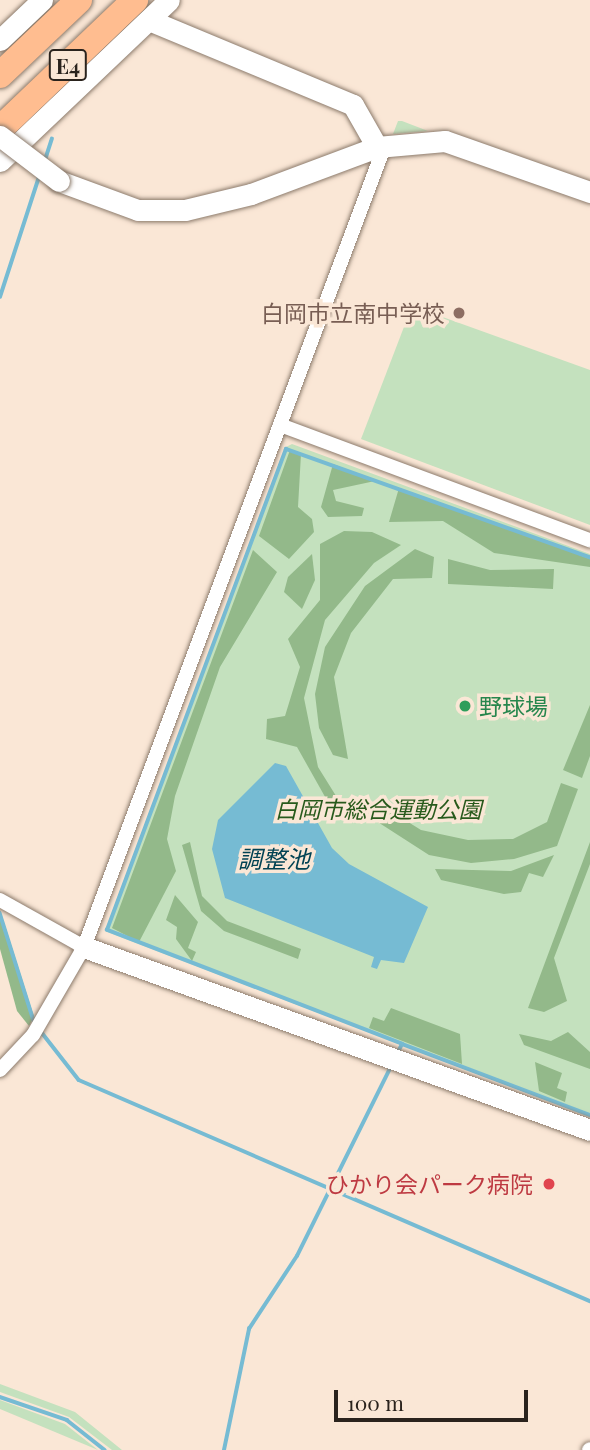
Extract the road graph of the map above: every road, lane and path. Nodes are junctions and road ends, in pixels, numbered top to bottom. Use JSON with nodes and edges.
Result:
{"nodes":[{"id":1,"x":42,"y":0,"type":"edge"},
{"id":2,"x":79,"y":0,"type":"edge"},
{"id":3,"x":169,"y":0,"type":"edge"},
{"id":4,"x":142,"y":10,"type":"edge"},
{"id":5,"x":0,"y":40,"type":"edge"},
{"id":6,"x":0,"y":75,"type":"edge"},
{"id":7,"x":0,"y":129,"type":"edge"},
{"id":8,"x":0,"y":136,"type":"edge"},
{"id":9,"x":381,"y":146,"type":"junction"},
{"id":10,"x":0,"y":161,"type":"edge"},
{"id":11,"x":590,"y":192,"type":"edge"},
{"id":12,"x":280,"y":425,"type":"junction"},
{"id":13,"x":590,"y":540,"type":"edge"},
{"id":14,"x":0,"y":900,"type":"edge"},
{"id":15,"x":85,"y":947,"type":"junction"},
{"id":16,"x":0,"y":1070,"type":"edge"},
{"id":17,"x":590,"y":1130,"type":"edge"}],
"edges":[{"from":1,"to":5,"type":"street"},
{"from":2,"to":6,"type":"highway","number":"E4"},
{"from":3,"to":4,"type":"street"},
{"from":4,"to":7,"type":"highway","number":"E4"},
{"from":4,"to":9,"type":"street"},
{"from":4,"to":10,"type":"street"},
{"from":8,"to":9,"type":"street","bridge":true},
{"from":9,"to":11,"type":"street"},
{"from":9,"to":12,"type":"street"},
{"from":12,"to":13,"type":"street"},
{"from":12,"to":15,"type":"street"},
{"from":14,"to":15,"type":"street"},
{"from":15,"to":16,"type":"street"},
{"from":15,"to":17,"type":"street"}]}
